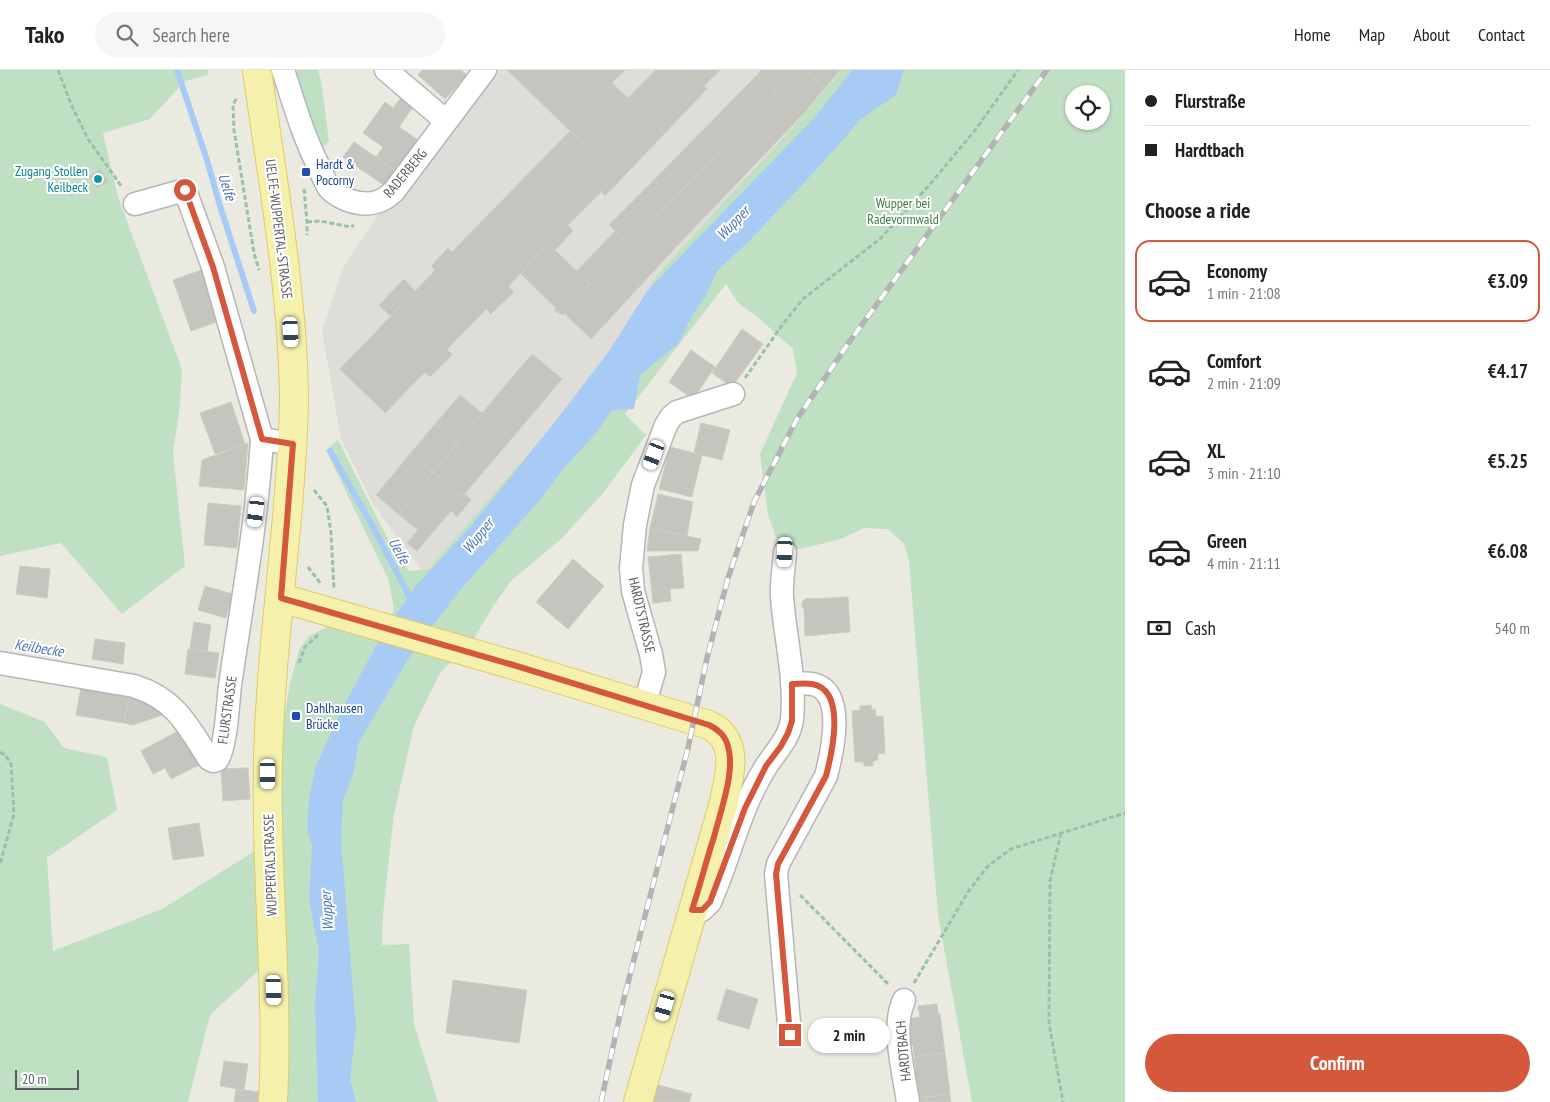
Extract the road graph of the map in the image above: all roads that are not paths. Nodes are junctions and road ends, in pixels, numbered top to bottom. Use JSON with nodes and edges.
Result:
{"nodes":[{"id":1,"x":257,"y":70,"type":"edge"},
{"id":2,"x":283,"y":70,"type":"edge"},
{"id":3,"x":386,"y":70,"type":"edge"},
{"id":4,"x":485,"y":70,"type":"edge"},
{"id":5,"x":446,"y":121,"type":"junction"},
{"id":6,"x":134,"y":204,"type":"road end"},
{"id":7,"x":733,"y":394,"type":"road end"},
{"id":8,"x":262,"y":439,"type":"junction"},
{"id":9,"x":293,"y":444,"type":"junction"},
{"id":10,"x":785,"y":552,"type":"dead end"},
{"id":11,"x":281,"y":598,"type":"junction"},
{"id":12,"x":0,"y":663,"type":"edge"},
{"id":13,"x":792,"y":684,"type":"junction"},
{"id":14,"x":644,"y":706,"type":"junction"},
{"id":15,"x":692,"y":910,"type":"junction"},
{"id":16,"x":904,"y":1000,"type":"road end"},
{"id":17,"x":790,"y":1035,"type":"dead end"},
{"id":18,"x":274,"y":1102,"type":"edge"},
{"id":19,"x":638,"y":1102,"type":"edge"},
{"id":20,"x":908,"y":1102,"type":"edge"}],
"edges":[{"from":1,"to":9,"type":"main road","name":"UELFE-WUPPERTAL-STRASSE"},
{"from":2,"to":5,"type":"street","name":"RADERBERG"},
{"from":3,"to":5,"type":"street"},
{"from":4,"to":5,"type":"street","name":"RADERBERG"},
{"from":6,"to":8,"type":"street","name":"FLURSTRASSE"},
{"from":7,"to":14,"type":"street","name":"HARDTSTRASSE"},
{"from":8,"to":9,"type":"street"},
{"from":8,"to":12,"type":"street","name":"FLURSTRASSE"},
{"from":9,"to":11,"type":"main road","name":"UELFE-WUPPERTAL-STRASSE"},
{"from":10,"to":13,"type":"street"},
{"from":11,"to":14,"type":"main road"},
{"from":11,"to":18,"type":"main road","name":"WUPPERTALSTRASSE"},
{"from":13,"to":15,"type":"street"},
{"from":13,"to":17,"type":"street"},
{"from":14,"to":15,"type":"main road"},
{"from":15,"to":19,"type":"main road"},
{"from":16,"to":20,"type":"street","name":"HARDTBACH"}]}
